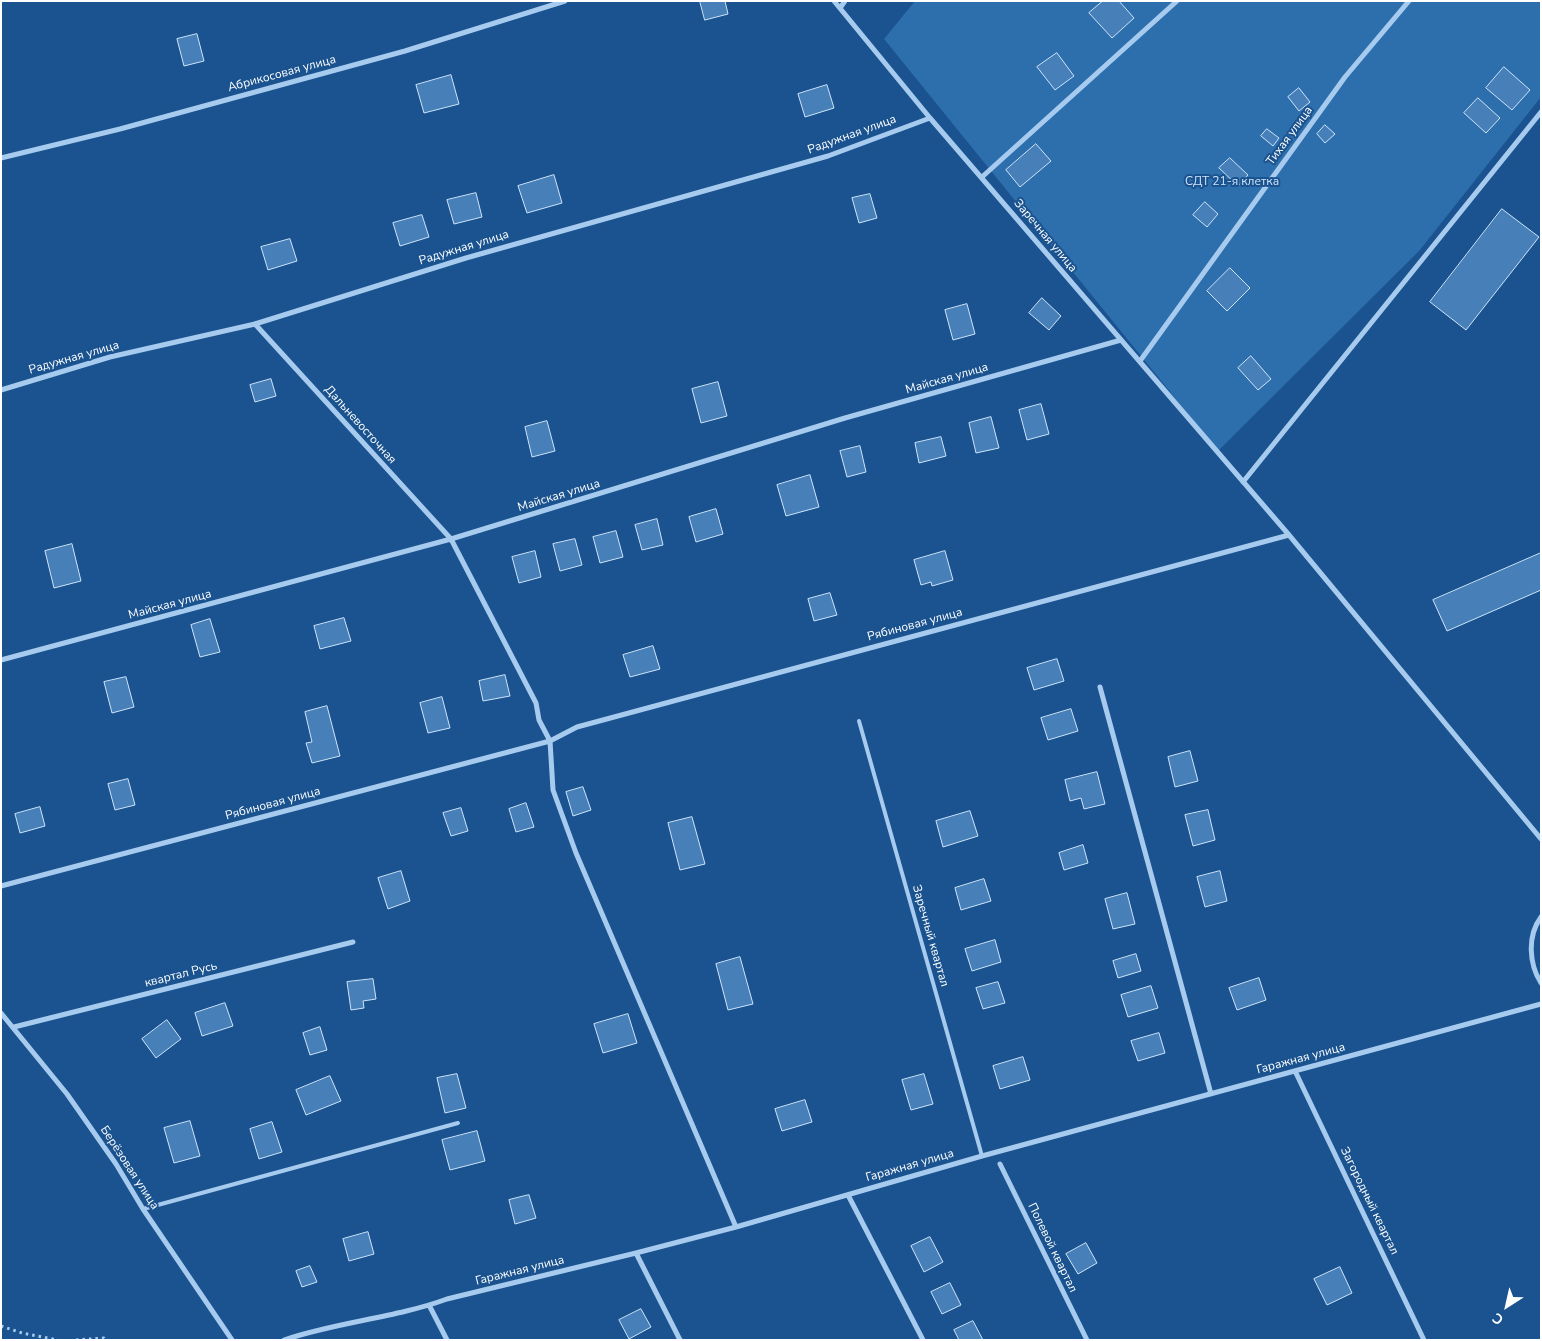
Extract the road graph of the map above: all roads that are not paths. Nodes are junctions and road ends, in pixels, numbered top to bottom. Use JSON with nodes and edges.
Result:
{"nodes":[{"id":1,"x":565,"y":1,"type":"edge"},
{"id":2,"x":834,"y":1,"type":"edge"},
{"id":3,"x":845,"y":1,"type":"edge"},
{"id":4,"x":1177,"y":1,"type":"edge"},
{"id":5,"x":1409,"y":1,"type":"edge"},
{"id":6,"x":840,"y":8,"type":"junction"},
{"id":7,"x":1541,"y":112,"type":"edge"},
{"id":8,"x":930,"y":118,"type":"junction"},
{"id":9,"x":1,"y":158,"type":"edge"},
{"id":10,"x":982,"y":177,"type":"junction"},
{"id":11,"x":255,"y":324,"type":"junction"},
{"id":12,"x":1121,"y":340,"type":"junction"},
{"id":13,"x":1140,"y":361,"type":"junction"},
{"id":14,"x":1,"y":390,"type":"edge"},
{"id":15,"x":1243,"y":482,"type":"junction"},
{"id":16,"x":1289,"y":535,"type":"junction"},
{"id":17,"x":451,"y":539,"type":"junction"},
{"id":18,"x":1,"y":660,"type":"edge"},
{"id":19,"x":1100,"y":687,"type":"dead end"},
{"id":20,"x":859,"y":721,"type":"dead end"},
{"id":21,"x":550,"y":741,"type":"junction"},
{"id":22,"x":1541,"y":839,"type":"edge"},
{"id":23,"x":1,"y":886,"type":"edge"},
{"id":24,"x":1541,"y":917,"type":"edge"},
{"id":25,"x":353,"y":942,"type":"dead end"},
{"id":26,"x":1541,"y":983,"type":"edge"},
{"id":27,"x":1541,"y":1004,"type":"edge"},
{"id":28,"x":1,"y":1013,"type":"edge"},
{"id":29,"x":14,"y":1027,"type":"junction"},
{"id":30,"x":1295,"y":1071,"type":"junction"},
{"id":31,"x":1211,"y":1094,"type":"junction"},
{"id":32,"x":458,"y":1123,"type":"dead end"},
{"id":33,"x":982,"y":1156,"type":"junction"},
{"id":34,"x":1000,"y":1164,"type":"dead end"},
{"id":35,"x":848,"y":1194,"type":"junction"},
{"id":36,"x":143,"y":1209,"type":"junction"},
{"id":37,"x":736,"y":1226,"type":"junction"},
{"id":38,"x":636,"y":1253,"type":"junction"},
{"id":39,"x":429,"y":1305,"type":"junction"},
{"id":40,"x":304,"y":1333,"type":"junction"},
{"id":41,"x":232,"y":1340,"type":"edge"},
{"id":42,"x":284,"y":1340,"type":"edge"},
{"id":43,"x":304,"y":1340,"type":"edge"},
{"id":44,"x":447,"y":1340,"type":"edge"},
{"id":45,"x":680,"y":1340,"type":"edge"},
{"id":46,"x":923,"y":1340,"type":"edge"},
{"id":47,"x":1087,"y":1340,"type":"edge"},
{"id":48,"x":1424,"y":1340,"type":"edge"}],
"edges":[{"from":1,"to":9,"type":"street","name":"Абрикосовая улица"},
{"from":2,"to":6,"type":"street","name":"Заречная улица"},
{"from":3,"to":6,"type":"street"},
{"from":4,"to":10,"type":"street"},
{"from":5,"to":13,"type":"street","name":"Тихая улица"},
{"from":6,"to":8,"type":"street","name":"Заречная улица"},
{"from":7,"to":15,"type":"street"},
{"from":8,"to":10,"type":"street","name":"Заречная улица"},
{"from":8,"to":11,"type":"street","name":"Радужная улица"},
{"from":10,"to":12,"type":"street","name":"Заречная улица"},
{"from":11,"to":14,"type":"street","name":"Радужная улица"},
{"from":11,"to":17,"type":"street","name":"Дальневосточная"},
{"from":12,"to":13,"type":"street","name":"Заречная улица"},
{"from":12,"to":17,"type":"street","name":"Майская улица"},
{"from":13,"to":15,"type":"street","name":"Заречная улица"},
{"from":15,"to":16,"type":"street","name":"Заречная улица"},
{"from":16,"to":21,"type":"street","name":"Рябиновая улица"},
{"from":16,"to":22,"type":"street","name":"Заречная улица"},
{"from":17,"to":18,"type":"street","name":"Майская улица"},
{"from":17,"to":21,"type":"street"},
{"from":19,"to":31,"type":"street"},
{"from":20,"to":33,"type":"lane","name":"Заречный квартал"},
{"from":21,"to":23,"type":"street","name":"Рябиновая улица"},
{"from":21,"to":37,"type":"street"},
{"from":24,"to":26,"type":"street"},
{"from":25,"to":29,"type":"street","name":"квартал Русь"},
{"from":27,"to":30,"type":"street","name":"Гаражная улица"},
{"from":28,"to":29,"type":"street","name":"Берёзовая улица"},
{"from":29,"to":36,"type":"street","name":"Берёзовая улица"},
{"from":30,"to":31,"type":"street","name":"Гаражная улица"},
{"from":30,"to":48,"type":"street","name":"Загородный квартал"},
{"from":31,"to":33,"type":"street","name":"Гаражная улица"},
{"from":32,"to":36,"type":"lane"},
{"from":33,"to":35,"type":"street","name":"Гаражная улица"},
{"from":34,"to":47,"type":"street","name":"Полевой квартал"},
{"from":35,"to":37,"type":"street","name":"Гаражная улица"},
{"from":35,"to":46,"type":"street"},
{"from":36,"to":41,"type":"street","name":"Берёзовая улица"},
{"from":37,"to":38,"type":"street","name":"Гаражная улица"},
{"from":38,"to":39,"type":"street","name":"Гаражная улица"},
{"from":38,"to":45,"type":"street"},
{"from":39,"to":40,"type":"street","name":"Гаражная улица"},
{"from":39,"to":44,"type":"street"},
{"from":40,"to":42,"type":"street","name":"Гаражная улица"},
{"from":40,"to":43,"type":"street"}]}
